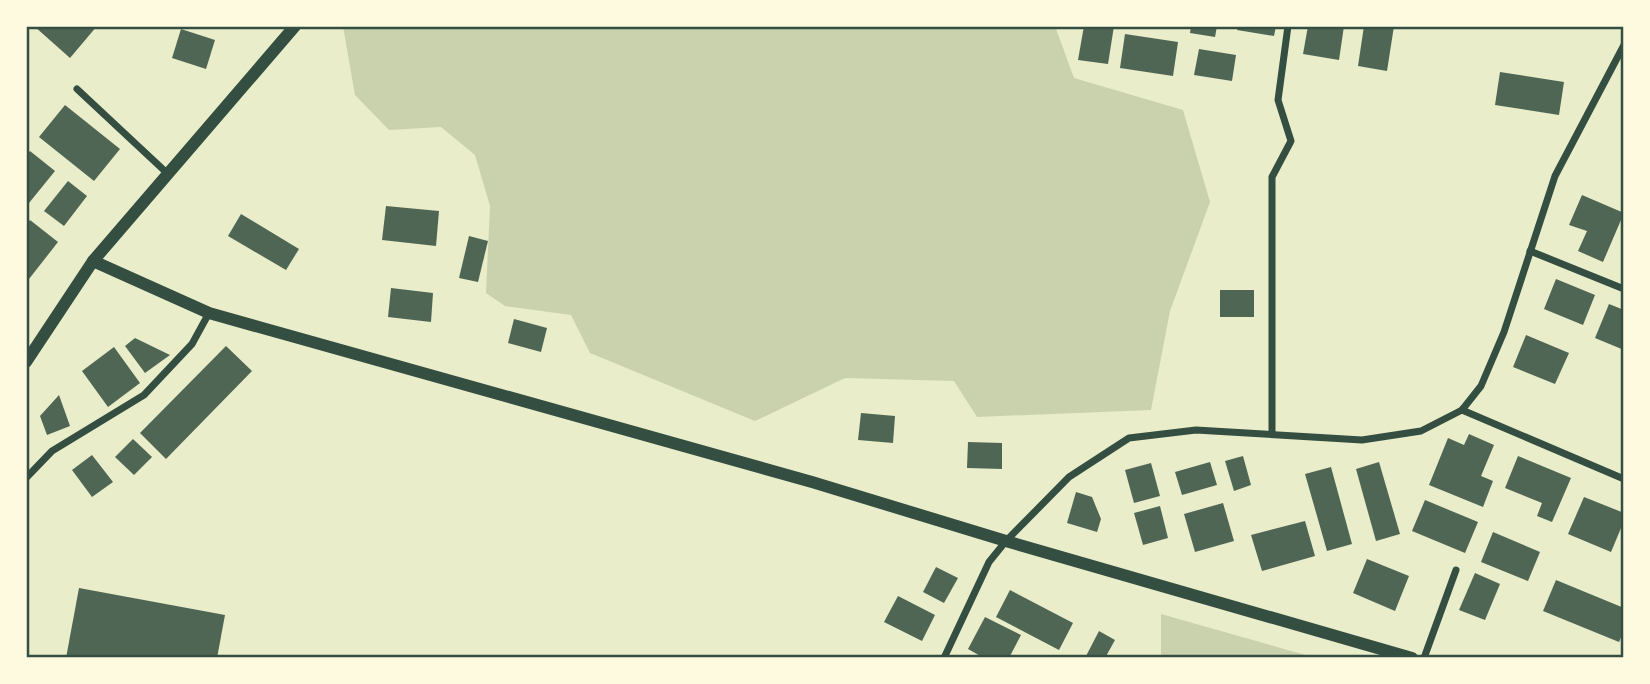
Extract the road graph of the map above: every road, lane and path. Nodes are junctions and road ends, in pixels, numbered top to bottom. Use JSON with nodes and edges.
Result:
{"nodes":[{"id":1,"x":295,"y":26,"type":"edge"},
{"id":2,"x":1288,"y":26,"type":"edge"},
{"id":3,"x":1624,"y":45,"type":"edge"},
{"id":4,"x":77,"y":89,"type":"dead end"},
{"id":5,"x":168,"y":174,"type":"junction"},
{"id":6,"x":1530,"y":251,"type":"junction"},
{"id":7,"x":93,"y":261,"type":"junction"},
{"id":8,"x":1624,"y":289,"type":"edge"},
{"id":9,"x":209,"y":313,"type":"junction"},
{"id":10,"x":26,"y":362,"type":"edge"},
{"id":11,"x":1462,"y":410,"type":"junction"},
{"id":12,"x":1272,"y":434,"type":"junction"},
{"id":13,"x":26,"y":478,"type":"edge"},
{"id":14,"x":1624,"y":479,"type":"edge"},
{"id":15,"x":1006,"y":541,"type":"junction"},
{"id":16,"x":1456,"y":569,"type":"dead end"},
{"id":17,"x":944,"y":658,"type":"edge"},
{"id":18,"x":1412,"y":658,"type":"edge"},
{"id":19,"x":1424,"y":658,"type":"edge"}],
"edges":[{"from":1,"to":5,"type":"street"},
{"from":2,"to":12,"type":"street"},
{"from":3,"to":6,"type":"street"},
{"from":4,"to":5,"type":"street"},
{"from":5,"to":7,"type":"street"},
{"from":6,"to":8,"type":"street"},
{"from":6,"to":11,"type":"street"},
{"from":7,"to":9,"type":"street"},
{"from":7,"to":10,"type":"street"},
{"from":9,"to":13,"type":"street"},
{"from":9,"to":15,"type":"street"},
{"from":11,"to":12,"type":"street"},
{"from":11,"to":14,"type":"street"},
{"from":12,"to":15,"type":"street"},
{"from":15,"to":17,"type":"street"},
{"from":15,"to":18,"type":"street"},
{"from":16,"to":19,"type":"street"}]}
